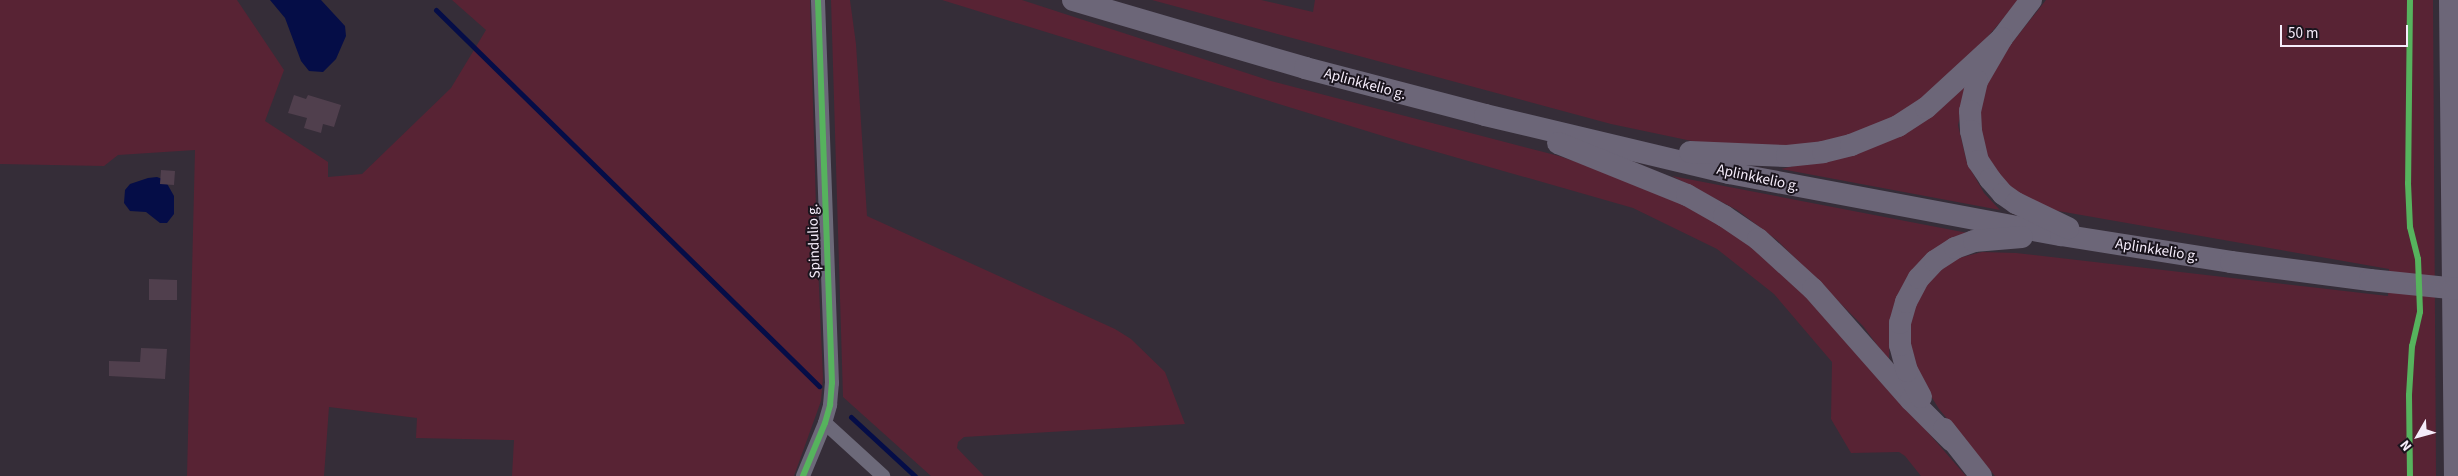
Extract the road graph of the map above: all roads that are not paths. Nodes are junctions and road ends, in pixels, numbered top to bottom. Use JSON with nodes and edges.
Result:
{"nodes":[{"id":1,"x":818,"y":0,"type":"edge"},
{"id":2,"x":1073,"y":0,"type":"edge"},
{"id":3,"x":2031,"y":0,"type":"edge"},
{"id":4,"x":2450,"y":0,"type":"edge"},
{"id":5,"x":2002,"y":38,"type":"junction"},
{"id":6,"x":1485,"y":115,"type":"junction"},
{"id":7,"x":1637,"y":149,"type":"junction"},
{"id":8,"x":2061,"y":235,"type":"junction"},
{"id":9,"x":2093,"y":240,"type":"junction"},
{"id":10,"x":2458,"y":289,"type":"edge"},
{"id":11,"x":825,"y":422,"type":"junction"},
{"id":12,"x":1951,"y":440,"type":"junction"},
{"id":13,"x":802,"y":476,"type":"edge"},
{"id":14,"x":883,"y":476,"type":"edge"},
{"id":15,"x":1981,"y":476,"type":"edge"},
{"id":16,"x":2455,"y":476,"type":"edge"}],
"edges":[{"from":1,"to":11,"type":"street","name":"Spindulio g."},
{"from":2,"to":6,"type":"highway","name":"Aplinkkelio g."},
{"from":3,"to":5,"type":"highway"},
{"from":4,"to":16,"type":"highway"},
{"from":5,"to":7,"type":"highway"},
{"from":5,"to":9,"type":"highway"},
{"from":6,"to":7,"type":"highway","name":"Aplinkkelio g."},
{"from":6,"to":12,"type":"highway"},
{"from":7,"to":8,"type":"highway","name":"Aplinkkelio g."},
{"from":8,"to":9,"type":"highway","name":"Aplinkkelio g."},
{"from":8,"to":12,"type":"highway"},
{"from":9,"to":10,"type":"highway","name":"Aplinkkelio g.","bridge":true},
{"from":11,"to":13,"type":"street","name":"Spindulio g."},
{"from":11,"to":14,"type":"street"},
{"from":12,"to":15,"type":"highway"}]}
